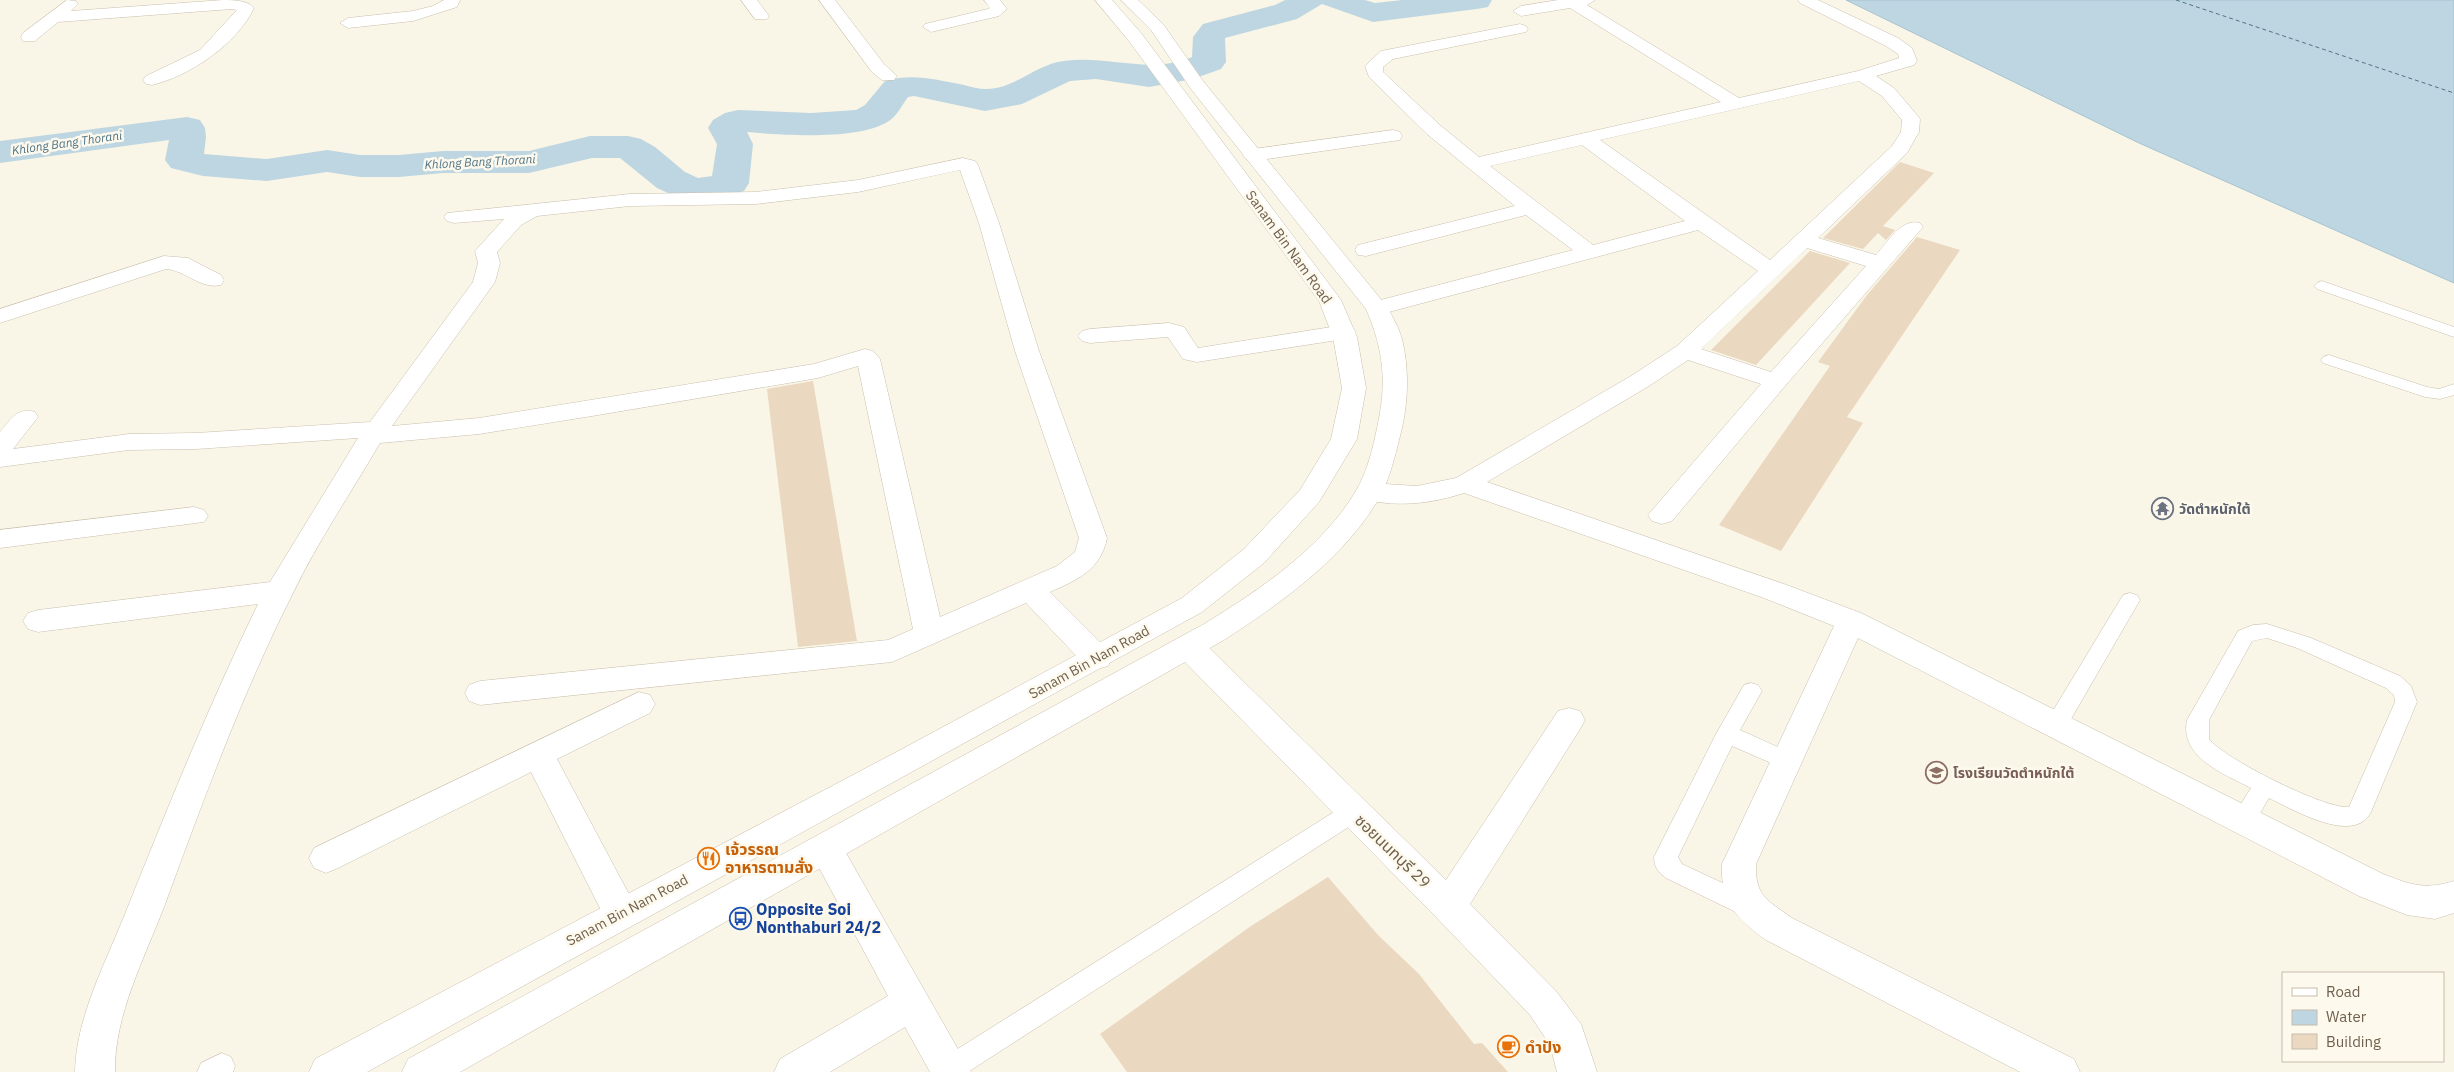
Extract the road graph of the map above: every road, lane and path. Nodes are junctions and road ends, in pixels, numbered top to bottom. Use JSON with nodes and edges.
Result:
{"nodes":[{"id":1,"x":75,"y":0,"type":"edge"},
{"id":2,"x":452,"y":0,"type":"edge"},
{"id":3,"x":749,"y":0,"type":"edge"},
{"id":4,"x":827,"y":0,"type":"edge"},
{"id":5,"x":992,"y":0,"type":"edge"},
{"id":6,"x":1103,"y":0,"type":"edge"},
{"id":7,"x":1129,"y":0,"type":"edge"},
{"id":8,"x":1806,"y":0,"type":"edge"},
{"id":9,"x":1580,"y":1,"type":"edge"},
{"id":10,"x":761,"y":16,"type":"dead end"},
{"id":11,"x":57,"y":17,"type":"junction"},
{"id":12,"x":348,"y":23,"type":"dead end"},
{"id":13,"x":931,"y":27,"type":"dead end"},
{"id":14,"x":29,"y":37,"type":"dead end"},
{"id":15,"x":1862,"y":75,"type":"junction"},
{"id":16,"x":888,"y":76,"type":"dead end"},
{"id":17,"x":1177,"y":77,"type":"junction"},
{"id":18,"x":152,"y":80,"type":"dead end"},
{"id":19,"x":1737,"y":104,"type":"junction"},
{"id":20,"x":1393,"y":136,"type":"dead end"},
{"id":21,"x":1586,"y":139,"type":"junction"},
{"id":22,"x":1253,"y":155,"type":"junction"},
{"id":23,"x":1476,"y":164,"type":"junction"},
{"id":24,"x":1530,"y":208,"type":"junction"},
{"id":25,"x":529,"y":211,"type":"junction"},
{"id":26,"x":454,"y":217,"type":"dead end"},
{"id":27,"x":1701,"y":223,"type":"junction"},
{"id":28,"x":1913,"y":227,"type":"dead end"},
{"id":29,"x":1804,"y":240,"type":"junction"},
{"id":30,"x":1366,"y":250,"type":"dead end"},
{"id":31,"x":1589,"y":252,"type":"junction"},
{"id":32,"x":1879,"y":263,"type":"junction"},
{"id":33,"x":1772,"y":271,"type":"junction"},
{"id":34,"x":212,"y":280,"type":"dead end"},
{"id":35,"x":2322,"y":286,"type":"dead end"},
{"id":36,"x":1377,"y":308,"type":"junction"},
{"id":37,"x":0,"y":316,"type":"edge"},
{"id":38,"x":1344,"y":332,"type":"junction"},
{"id":39,"x":2454,"y":332,"type":"edge"},
{"id":40,"x":1090,"y":336,"type":"dead end"},
{"id":41,"x":1684,"y":351,"type":"junction"},
{"id":42,"x":2329,"y":360,"type":"dead end"},
{"id":43,"x":1776,"y":380,"type":"junction"},
{"id":44,"x":2454,"y":390,"type":"edge"},
{"id":45,"x":26,"y":417,"type":"dead end"},
{"id":46,"x":375,"y":433,"type":"junction"},
{"id":47,"x":1,"y":447,"type":"edge"},
{"id":48,"x":1465,"y":484,"type":"junction"},
{"id":49,"x":1369,"y":492,"type":"junction"},
{"id":50,"x":194,"y":516,"type":"dead end"},
{"id":51,"x":1662,"y":516,"type":"dead end"},
{"id":52,"x":0,"y":540,"type":"edge"},
{"id":53,"x":1030,"y":589,"type":"junction"},
{"id":54,"x":279,"y":591,"type":"junction"},
{"id":55,"x":2130,"y":600,"type":"dead end"},
{"id":56,"x":38,"y":621,"type":"dead end"},
{"id":57,"x":1851,"y":621,"type":"junction"},
{"id":58,"x":929,"y":634,"type":"junction"},
{"id":59,"x":1189,"y":647,"type":"junction"},
{"id":60,"x":1097,"y":658,"type":"junction"},
{"id":61,"x":1751,"y":691,"type":"dead end"},
{"id":62,"x":480,"y":693,"type":"dead end"},
{"id":63,"x":639,"y":704,"type":"dead end"},
{"id":64,"x":1569,"y":720,"type":"dead end"},
{"id":65,"x":2056,"y":725,"type":"junction"},
{"id":66,"x":1732,"y":737,"type":"junction"},
{"id":67,"x":539,"y":755,"type":"junction"},
{"id":68,"x":1778,"y":756,"type":"junction"},
{"id":69,"x":2265,"y":785,"type":"junction"},
{"id":70,"x":1354,"y":812,"type":"junction"},
{"id":71,"x":2242,"y":820,"type":"junction"},
{"id":72,"x":826,"y":849,"type":"junction"},
{"id":73,"x":326,"y":858,"type":"dead end"},
{"id":74,"x":2454,"y":897,"type":"edge"},
{"id":75,"x":1449,"y":906,"type":"junction"},
{"id":76,"x":1751,"y":909,"type":"junction"},
{"id":77,"x":621,"y":912,"type":"junction"},
{"id":78,"x":910,"y":1002,"type":"junction"},
{"id":79,"x":1578,"y":1070,"type":"edge"},
{"id":80,"x":950,"y":1071,"type":"edge"},
{"id":81,"x":95,"y":1072,"type":"edge"},
{"id":82,"x":328,"y":1072,"type":"edge"},
{"id":83,"x":422,"y":1072,"type":"edge"},
{"id":84,"x":794,"y":1072,"type":"edge"},
{"id":85,"x":2060,"y":1072,"type":"edge"}],
"edges":[{"from":1,"to":11,"type":"street"},
{"from":2,"to":12,"type":"street"},
{"from":3,"to":10,"type":"street"},
{"from":4,"to":16,"type":"street"},
{"from":5,"to":13,"type":"street"},
{"from":6,"to":17,"type":"street","name":"Sanam Bin Nam Road"},
{"from":7,"to":17,"type":"street","name":"Sanam Bin Nam Road"},
{"from":8,"to":15,"type":"street"},
{"from":9,"to":19,"type":"street"},
{"from":9,"to":23,"type":"street"},
{"from":11,"to":14,"type":"street"},
{"from":11,"to":18,"type":"street"},
{"from":15,"to":19,"type":"street"},
{"from":15,"to":29,"type":"street"},
{"from":17,"to":22,"type":"street","name":"Sanam Bin Nam Road"},
{"from":17,"to":38,"type":"street","name":"Sanam Bin Nam Road"},
{"from":19,"to":21,"type":"street"},
{"from":20,"to":22,"type":"street"},
{"from":21,"to":23,"type":"street"},
{"from":21,"to":27,"type":"street"},
{"from":22,"to":36,"type":"street","name":"Sanam Bin Nam Road"},
{"from":23,"to":24,"type":"street"},
{"from":24,"to":30,"type":"street"},
{"from":24,"to":31,"type":"street"},
{"from":25,"to":26,"type":"street"},
{"from":25,"to":46,"type":"street"},
{"from":25,"to":53,"type":"street"},
{"from":27,"to":31,"type":"street"},
{"from":27,"to":33,"type":"street"},
{"from":28,"to":32,"type":"street"},
{"from":29,"to":32,"type":"street"},
{"from":29,"to":33,"type":"street"},
{"from":31,"to":36,"type":"street"},
{"from":32,"to":43,"type":"street"},
{"from":33,"to":41,"type":"street"},
{"from":34,"to":37,"type":"street"},
{"from":35,"to":39,"type":"lane"},
{"from":36,"to":49,"type":"street","name":"Sanam Bin Nam Road"},
{"from":38,"to":40,"type":"street"},
{"from":38,"to":60,"type":"street","name":"Sanam Bin Nam Road"},
{"from":41,"to":43,"type":"street"},
{"from":41,"to":48,"type":"street"},
{"from":42,"to":44,"type":"lane"},
{"from":43,"to":51,"type":"street"},
{"from":45,"to":47,"type":"street"},
{"from":46,"to":47,"type":"street"},
{"from":46,"to":54,"type":"street"},
{"from":46,"to":58,"type":"street"},
{"from":48,"to":49,"type":"street"},
{"from":48,"to":57,"type":"street"},
{"from":49,"to":59,"type":"street","name":"Sanam Bin Nam Road"},
{"from":50,"to":52,"type":"street"},
{"from":53,"to":58,"type":"street"},
{"from":53,"to":60,"type":"street"},
{"from":54,"to":56,"type":"street"},
{"from":54,"to":81,"type":"street"},
{"from":55,"to":65,"type":"lane"},
{"from":57,"to":65,"type":"street"},
{"from":57,"to":68,"type":"street"},
{"from":58,"to":62,"type":"street"},
{"from":59,"to":70,"type":"street","name":"ซอยนนทบุรี 29"},
{"from":59,"to":72,"type":"street","name":"Sanam Bin Nam Road"},
{"from":60,"to":77,"type":"street","name":"Sanam Bin Nam Road"},
{"from":61,"to":66,"type":"lane"},
{"from":63,"to":67,"type":"street"},
{"from":64,"to":75,"type":"street"},
{"from":65,"to":71,"type":"street"},
{"from":66,"to":68,"type":"lane"},
{"from":66,"to":76,"type":"lane"},
{"from":67,"to":73,"type":"street"},
{"from":67,"to":77,"type":"street"},
{"from":68,"to":76,"type":"street"},
{"from":69,"to":69,"type":"lane"},
{"from":69,"to":71,"type":"lane"},
{"from":70,"to":75,"type":"street","name":"ซอยนนทบุรี 29"},
{"from":70,"to":80,"type":"lane"},
{"from":71,"to":74,"type":"street"},
{"from":72,"to":78,"type":"street"},
{"from":72,"to":83,"type":"street","name":"Sanam Bin Nam Road"},
{"from":75,"to":79,"type":"street","name":"ซอยนนทบุรี 29"},
{"from":76,"to":85,"type":"street"},
{"from":77,"to":82,"type":"street","name":"Sanam Bin Nam Road"},
{"from":78,"to":80,"type":"street"},
{"from":78,"to":84,"type":"street"}]}
